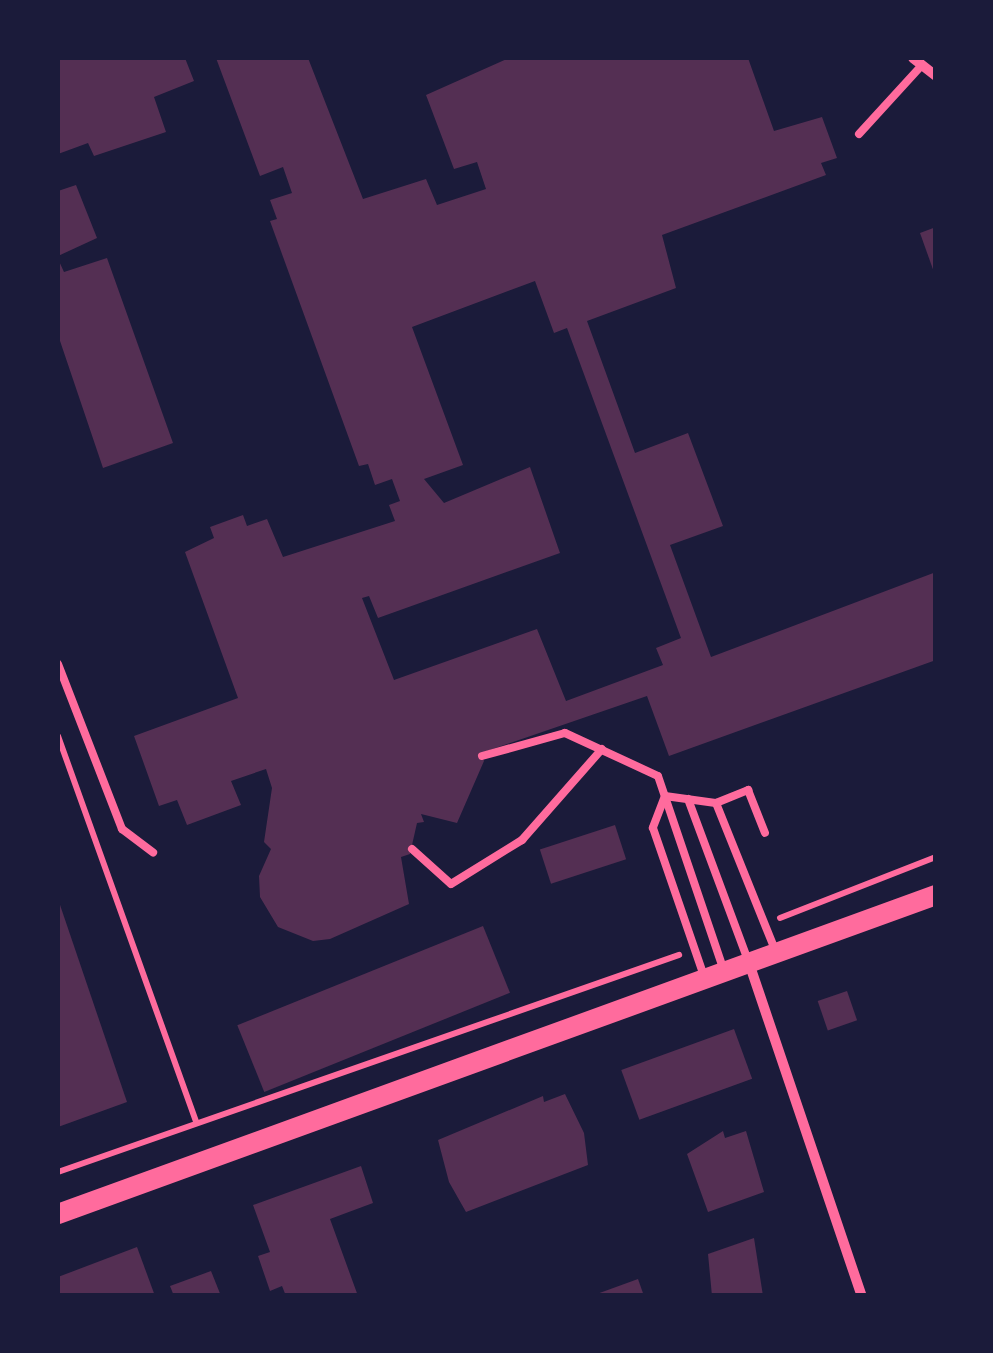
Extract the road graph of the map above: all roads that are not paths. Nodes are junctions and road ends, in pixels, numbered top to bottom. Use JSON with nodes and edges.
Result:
{"nodes":[{"id":1,"x":918,"y":61,"type":"edge"},
{"id":2,"x":936,"y":76,"type":"edge"},
{"id":3,"x":859,"y":134,"type":"dead end"},
{"id":4,"x":58,"y":664,"type":"edge"},
{"id":5,"x":602,"y":748,"type":"junction"},
{"id":6,"x":482,"y":756,"type":"dead end"},
{"id":7,"x":664,"y":796,"type":"junction"},
{"id":8,"x":688,"y":799,"type":"junction"},
{"id":9,"x":716,"y":803,"type":"junction"},
{"id":10,"x":765,"y":833,"type":"dead end"},
{"id":11,"x":412,"y":849,"type":"dead end"},
{"id":12,"x":153,"y":852,"type":"dead end"},
{"id":13,"x":936,"y":895,"type":"edge"},
{"id":14,"x":776,"y":953,"type":"junction"},
{"id":15,"x":750,"y":963,"type":"junction"},
{"id":16,"x":715,"y":976,"type":"junction"},
{"id":17,"x":58,"y":1214,"type":"edge"},
{"id":18,"x":862,"y":1296,"type":"edge"}],
"edges":[{"from":1,"to":2,"type":"street"},
{"from":1,"to":3,"type":"lane"},
{"from":4,"to":12,"type":"lane"},
{"from":5,"to":6,"type":"lane"},
{"from":5,"to":7,"type":"lane"},
{"from":5,"to":11,"type":"lane"},
{"from":7,"to":8,"type":"lane"},
{"from":7,"to":16,"type":"lane"},
{"from":7,"to":16,"type":"lane"},
{"from":8,"to":9,"type":"lane"},
{"from":8,"to":15,"type":"lane"},
{"from":9,"to":10,"type":"lane"},
{"from":9,"to":14,"type":"lane"},
{"from":13,"to":14,"type":"main road"},
{"from":14,"to":15,"type":"main road"},
{"from":15,"to":16,"type":"main road"},
{"from":15,"to":18,"type":"street"},
{"from":16,"to":17,"type":"main road"}]}
